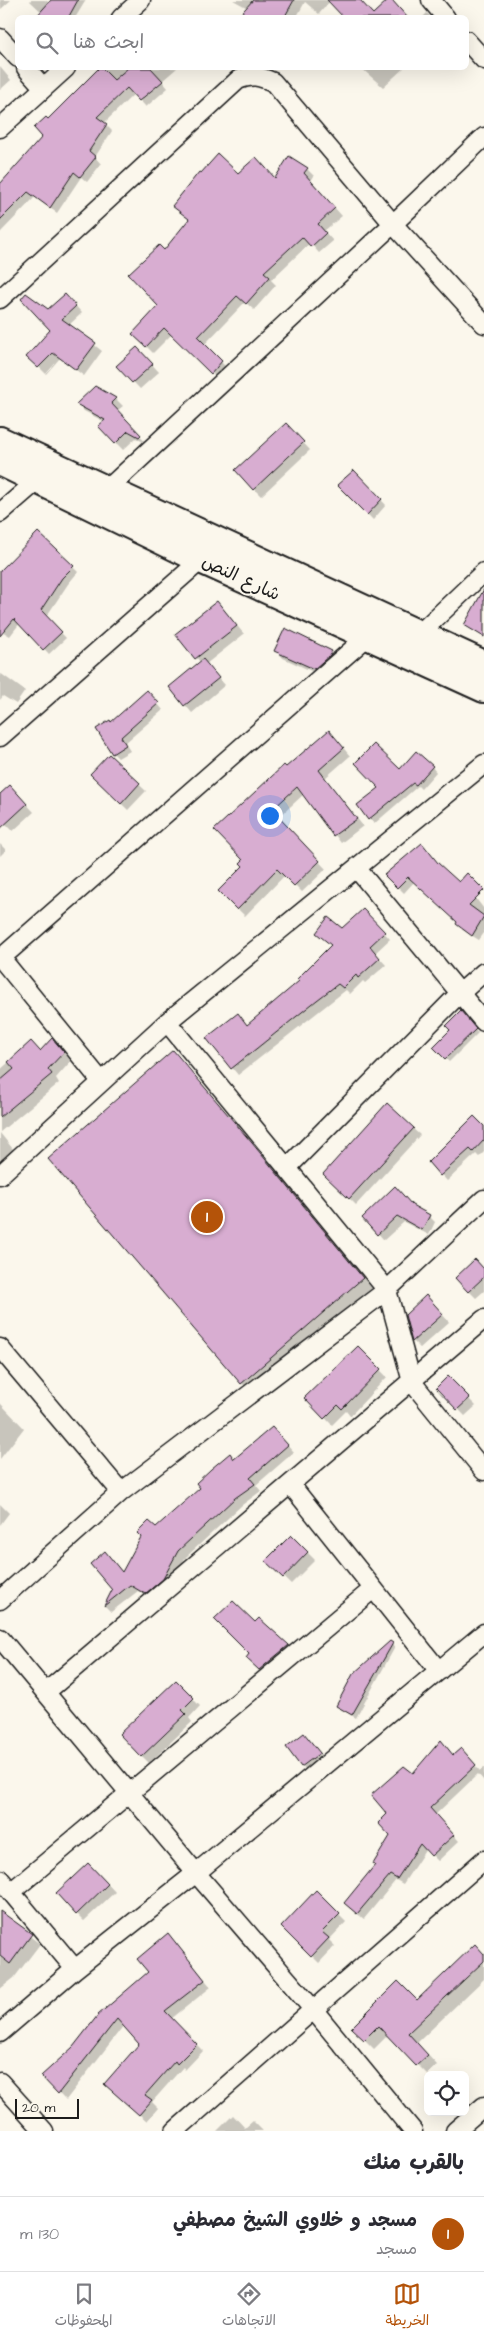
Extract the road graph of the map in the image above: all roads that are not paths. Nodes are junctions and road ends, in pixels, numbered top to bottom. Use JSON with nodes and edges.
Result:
{"nodes":[{"id":1,"x":141,"y":0,"type":"edge"},
{"id":2,"x":431,"y":0,"type":"edge"},
{"id":3,"x":124,"y":15,"type":"edge"},
{"id":4,"x":444,"y":15,"type":"edge"},
{"id":5,"x":0,"y":38,"type":"edge"},
{"id":6,"x":469,"y":43,"type":"edge"},
{"id":7,"x":15,"y":55,"type":"edge"},
{"id":8,"x":484,"y":60,"type":"edge"},
{"id":9,"x":28,"y":70,"type":"edge"},
{"id":10,"x":64,"y":70,"type":"edge"},
{"id":11,"x":44,"y":88,"type":"junction"},
{"id":12,"x":0,"y":128,"type":"edge"},
{"id":13,"x":484,"y":137,"type":"edge"},
{"id":14,"x":393,"y":224,"type":"junction"},
{"id":15,"x":0,"y":299,"type":"edge"},
{"id":16,"x":484,"y":324,"type":"edge"},
{"id":17,"x":0,"y":440,"type":"edge"},
{"id":18,"x":0,"y":462,"type":"edge"},
{"id":19,"x":38,"y":480,"type":"junction"},
{"id":20,"x":99,"y":498,"type":"junction"},
{"id":21,"x":0,"y":513,"type":"edge"},
{"id":22,"x":201,"y":560,"type":"junction"},
{"id":23,"x":484,"y":572,"type":"edge"},
{"id":24,"x":419,"y":634,"type":"junction"},
{"id":25,"x":368,"y":636,"type":"junction"},
{"id":26,"x":484,"y":664,"type":"edge"},
{"id":27,"x":484,"y":689,"type":"edge"},
{"id":28,"x":0,"y":737,"type":"edge"},
{"id":29,"x":484,"y":764,"type":"edge"},
{"id":30,"x":357,"y":869,"type":"junction"},
{"id":31,"x":0,"y":958,"type":"edge"},
{"id":32,"x":484,"y":972,"type":"edge"},
{"id":33,"x":459,"y":994,"type":"junction"},
{"id":34,"x":167,"y":1022,"type":"junction"},
{"id":35,"x":484,"y":1022,"type":"edge"},
{"id":36,"x":101,"y":1081,"type":"junction"},
{"id":37,"x":288,"y":1167,"type":"junction"},
{"id":38,"x":0,"y":1175,"type":"edge"},
{"id":39,"x":484,"y":1200,"type":"edge"},
{"id":40,"x":386,"y":1290,"type":"junction"},
{"id":41,"x":484,"y":1319,"type":"edge"},
{"id":42,"x":0,"y":1348,"type":"edge"},
{"id":43,"x":412,"y":1382,"type":"junction"},
{"id":44,"x":484,"y":1471,"type":"edge"},
{"id":45,"x":291,"y":1485,"type":"junction"},
{"id":46,"x":121,"y":1492,"type":"junction"},
{"id":47,"x":374,"y":1589,"type":"junction"},
{"id":48,"x":0,"y":1600,"type":"edge"},
{"id":49,"x":484,"y":1633,"type":"edge"},
{"id":50,"x":0,"y":1638,"type":"edge"},
{"id":51,"x":439,"y":1671,"type":"junction"},
{"id":52,"x":46,"y":1692,"type":"junction"},
{"id":53,"x":131,"y":1794,"type":"junction"},
{"id":54,"x":484,"y":1860,"type":"edge"},
{"id":55,"x":196,"y":1873,"type":"junction"},
{"id":56,"x":6,"y":1886,"type":"edge"},
{"id":57,"x":75,"y":1969,"type":"junction"},
{"id":58,"x":312,"y":2008,"type":"junction"},
{"id":59,"x":0,"y":2033,"type":"edge"},
{"id":60,"x":0,"y":2082,"type":"edge"},
{"id":61,"x":484,"y":2106,"type":"edge"},
{"id":62,"x":44,"y":2131,"type":"edge"},
{"id":63,"x":175,"y":2131,"type":"edge"},
{"id":64,"x":412,"y":2131,"type":"edge"},
{"id":65,"x":454,"y":2131,"type":"edge"}],
"edges":[{"from":1,"to":3,"type":"street"},
{"from":2,"to":4,"type":"street"},
{"from":5,"to":7,"type":"street"},
{"from":6,"to":8,"type":"street"},
{"from":9,"to":11,"type":"street"},
{"from":10,"to":11,"type":"street"},
{"from":11,"to":12,"type":"street"},
{"from":13,"to":14,"type":"street"},
{"from":14,"to":15,"type":"street"},
{"from":14,"to":16,"type":"street"},
{"from":14,"to":20,"type":"street"},
{"from":17,"to":20,"type":"main road","name":"شارع النص"},
{"from":18,"to":19,"type":"main road","name":"شارع النص"},
{"from":19,"to":20,"type":"main road","name":"شارع النص"},
{"from":19,"to":21,"type":"street"},
{"from":20,"to":22,"type":"main road","name":"شارع النص"},
{"from":20,"to":24,"type":"main road","name":"شارع النص"},
{"from":22,"to":25,"type":"main road","name":"شارع النص"},
{"from":22,"to":28,"type":"street"},
{"from":23,"to":24,"type":"street"},
{"from":24,"to":26,"type":"main road","name":"شارع النص"},
{"from":25,"to":27,"type":"main road","name":"شارع النص"},
{"from":25,"to":31,"type":"street"},
{"from":29,"to":30,"type":"street"},
{"from":30,"to":33,"type":"street"},
{"from":30,"to":34,"type":"street"},
{"from":31,"to":36,"type":"street"},
{"from":32,"to":33,"type":"street"},
{"from":33,"to":35,"type":"street"},
{"from":33,"to":37,"type":"street"},
{"from":34,"to":36,"type":"street"},
{"from":34,"to":37,"type":"street"},
{"from":36,"to":38,"type":"street"},
{"from":37,"to":40,"type":"street"},
{"from":39,"to":40,"type":"street"},
{"from":40,"to":43,"type":"street"},
{"from":40,"to":46,"type":"street"},
{"from":41,"to":43,"type":"street"},
{"from":42,"to":46,"type":"street"},
{"from":43,"to":44,"type":"street"},
{"from":43,"to":45,"type":"street"},
{"from":45,"to":47,"type":"street"},
{"from":45,"to":52,"type":"street"},
{"from":46,"to":48,"type":"street"},
{"from":47,"to":51,"type":"street"},
{"from":47,"to":53,"type":"street"},
{"from":49,"to":51,"type":"street"},
{"from":50,"to":52,"type":"street"},
{"from":51,"to":55,"type":"street"},
{"from":52,"to":53,"type":"street"},
{"from":53,"to":55,"type":"street"},
{"from":53,"to":56,"type":"street"},
{"from":54,"to":58,"type":"street"},
{"from":55,"to":57,"type":"street"},
{"from":55,"to":58,"type":"street"},
{"from":56,"to":57,"type":"street"},
{"from":57,"to":59,"type":"street"},
{"from":58,"to":63,"type":"street"},
{"from":58,"to":64,"type":"street"},
{"from":60,"to":62,"type":"street"},
{"from":61,"to":65,"type":"street"}]}
